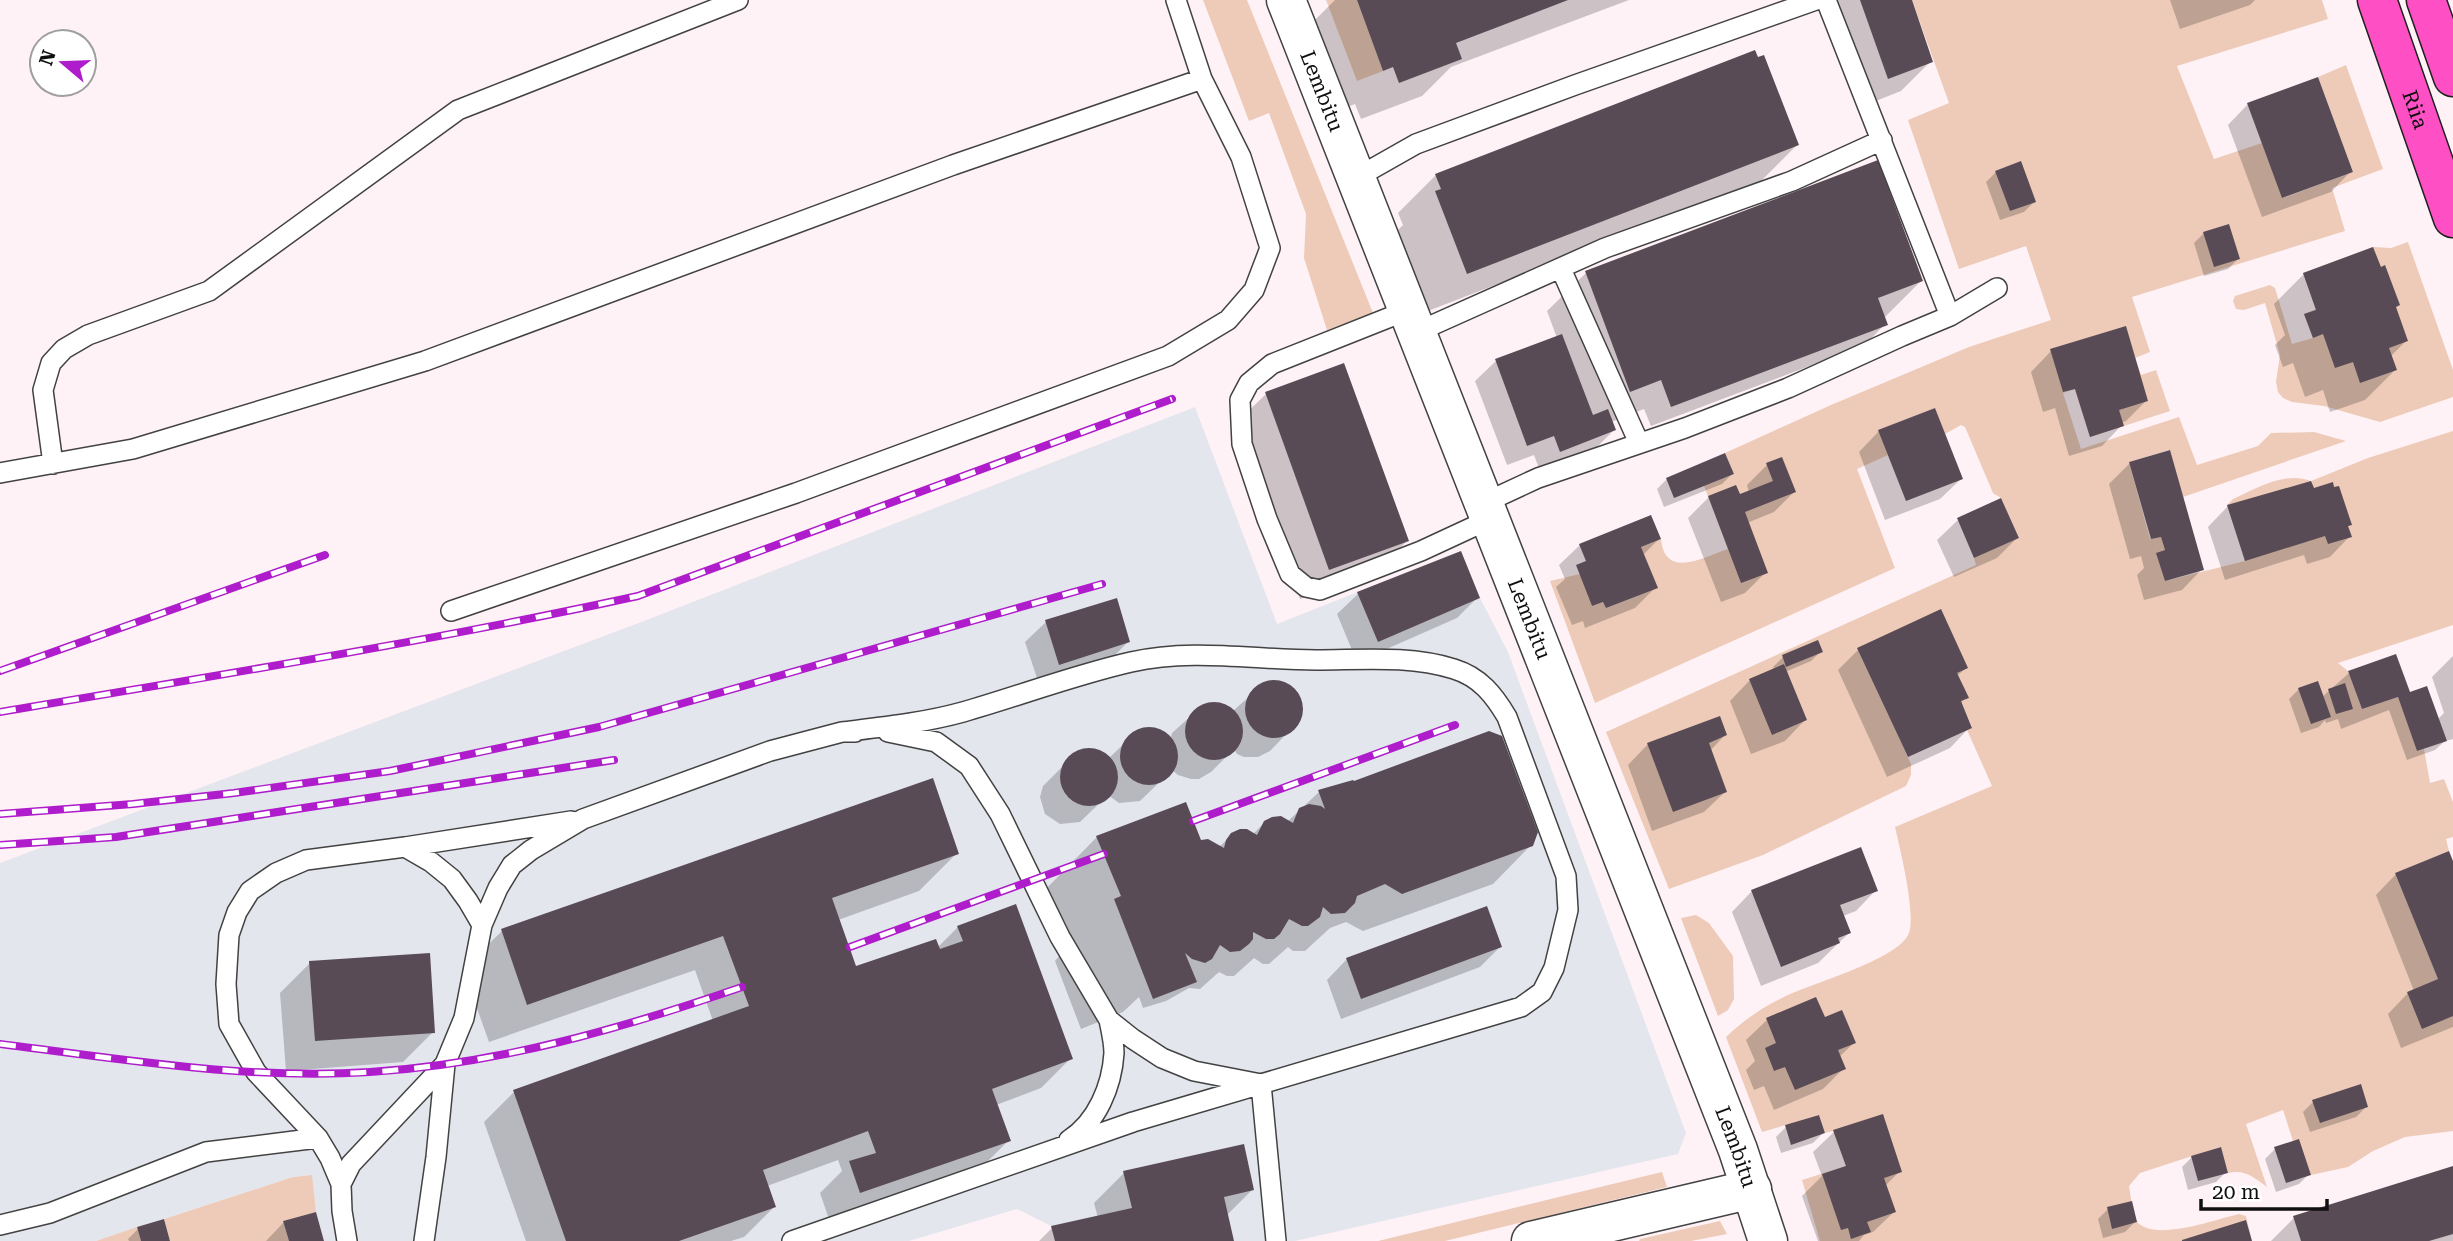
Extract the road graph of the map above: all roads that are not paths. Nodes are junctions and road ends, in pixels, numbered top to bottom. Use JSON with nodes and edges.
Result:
{"nodes":[{"id":1,"x":738,"y":0,"type":"edge"},
{"id":2,"x":1176,"y":0,"type":"edge"},
{"id":3,"x":1286,"y":0,"type":"edge"},
{"id":4,"x":1816,"y":0,"type":"edge"},
{"id":5,"x":1826,"y":0,"type":"edge"},
{"id":6,"x":2377,"y":0,"type":"edge"},
{"id":7,"x":2426,"y":0,"type":"edge"},
{"id":8,"x":2453,"y":77,"type":"edge"},
{"id":9,"x":1202,"y":79,"type":"junction"},
{"id":10,"x":1882,"y":140,"type":"junction"},
{"id":11,"x":1356,"y":178,"type":"junction"},
{"id":12,"x":2453,"y":218,"type":"edge"},
{"id":13,"x":1561,"y":269,"type":"junction"},
{"id":14,"x":1997,"y":288,"type":"dead end"},
{"id":15,"x":1950,"y":316,"type":"junction"},
{"id":16,"x":1413,"y":321,"type":"junction"},
{"id":17,"x":1639,"y":443,"type":"junction"},
{"id":18,"x":53,"y":464,"type":"junction"},
{"id":19,"x":0,"y":473,"type":"edge"},
{"id":20,"x":1487,"y":511,"type":"junction"},
{"id":21,"x":451,"y":611,"type":"dead end"},
{"id":22,"x":842,"y":732,"type":"junction"},
{"id":23,"x":583,"y":819,"type":"junction"},
{"id":24,"x":405,"y":847,"type":"junction"},
{"id":25,"x":482,"y":925,"type":"junction"},
{"id":26,"x":1109,"y":1020,"type":"junction"},
{"id":27,"x":444,"y":1064,"type":"junction"},
{"id":28,"x":1261,"y":1084,"type":"junction"},
{"id":29,"x":318,"y":1138,"type":"junction"},
{"id":30,"x":1058,"y":1148,"type":"junction"},
{"id":31,"x":341,"y":1184,"type":"junction"},
{"id":32,"x":1752,"y":1189,"type":"junction"},
{"id":33,"x":0,"y":1225,"type":"edge"},
{"id":34,"x":347,"y":1241,"type":"edge"},
{"id":35,"x":424,"y":1241,"type":"edge"},
{"id":36,"x":792,"y":1241,"type":"edge"},
{"id":37,"x":1276,"y":1241,"type":"edge"},
{"id":38,"x":1531,"y":1241,"type":"edge"},
{"id":39,"x":1768,"y":1241,"type":"edge"}],
"edges":[{"from":1,"to":18,"type":"lane"},
{"from":2,"to":9,"type":"lane"},
{"from":3,"to":11,"type":"street","name":"Lembitu"},
{"from":4,"to":11,"type":"lane"},
{"from":5,"to":10,"type":"lane"},
{"from":6,"to":12,"type":"highway","name":"Riia"},
{"from":7,"to":8,"type":"highway"},
{"from":9,"to":18,"type":"lane"},
{"from":9,"to":21,"type":"lane"},
{"from":10,"to":13,"type":"lane"},
{"from":10,"to":15,"type":"lane"},
{"from":11,"to":16,"type":"street","name":"Lembitu"},
{"from":13,"to":16,"type":"lane"},
{"from":13,"to":17,"type":"lane"},
{"from":14,"to":15,"type":"lane"},
{"from":15,"to":17,"type":"lane"},
{"from":16,"to":20,"type":"street","name":"Lembitu"},
{"from":16,"to":20,"type":"lane"},
{"from":17,"to":20,"type":"lane"},
{"from":18,"to":19,"type":"lane"},
{"from":20,"to":32,"type":"street","name":"Lembitu"},
{"from":22,"to":23,"type":"lane"},
{"from":22,"to":26,"type":"lane"},
{"from":22,"to":28,"type":"lane"},
{"from":23,"to":24,"type":"lane"},
{"from":23,"to":25,"type":"lane"},
{"from":24,"to":25,"type":"lane"},
{"from":24,"to":29,"type":"lane"},
{"from":25,"to":27,"type":"lane"},
{"from":26,"to":28,"type":"lane"},
{"from":26,"to":30,"type":"lane"},
{"from":27,"to":31,"type":"lane"},
{"from":27,"to":35,"type":"lane"},
{"from":28,"to":30,"type":"lane"},
{"from":28,"to":37,"type":"lane"},
{"from":29,"to":31,"type":"lane"},
{"from":29,"to":33,"type":"lane"},
{"from":30,"to":36,"type":"lane"},
{"from":31,"to":34,"type":"lane"},
{"from":32,"to":38,"type":"street"},
{"from":32,"to":39,"type":"street","name":"Lembitu"}]}
